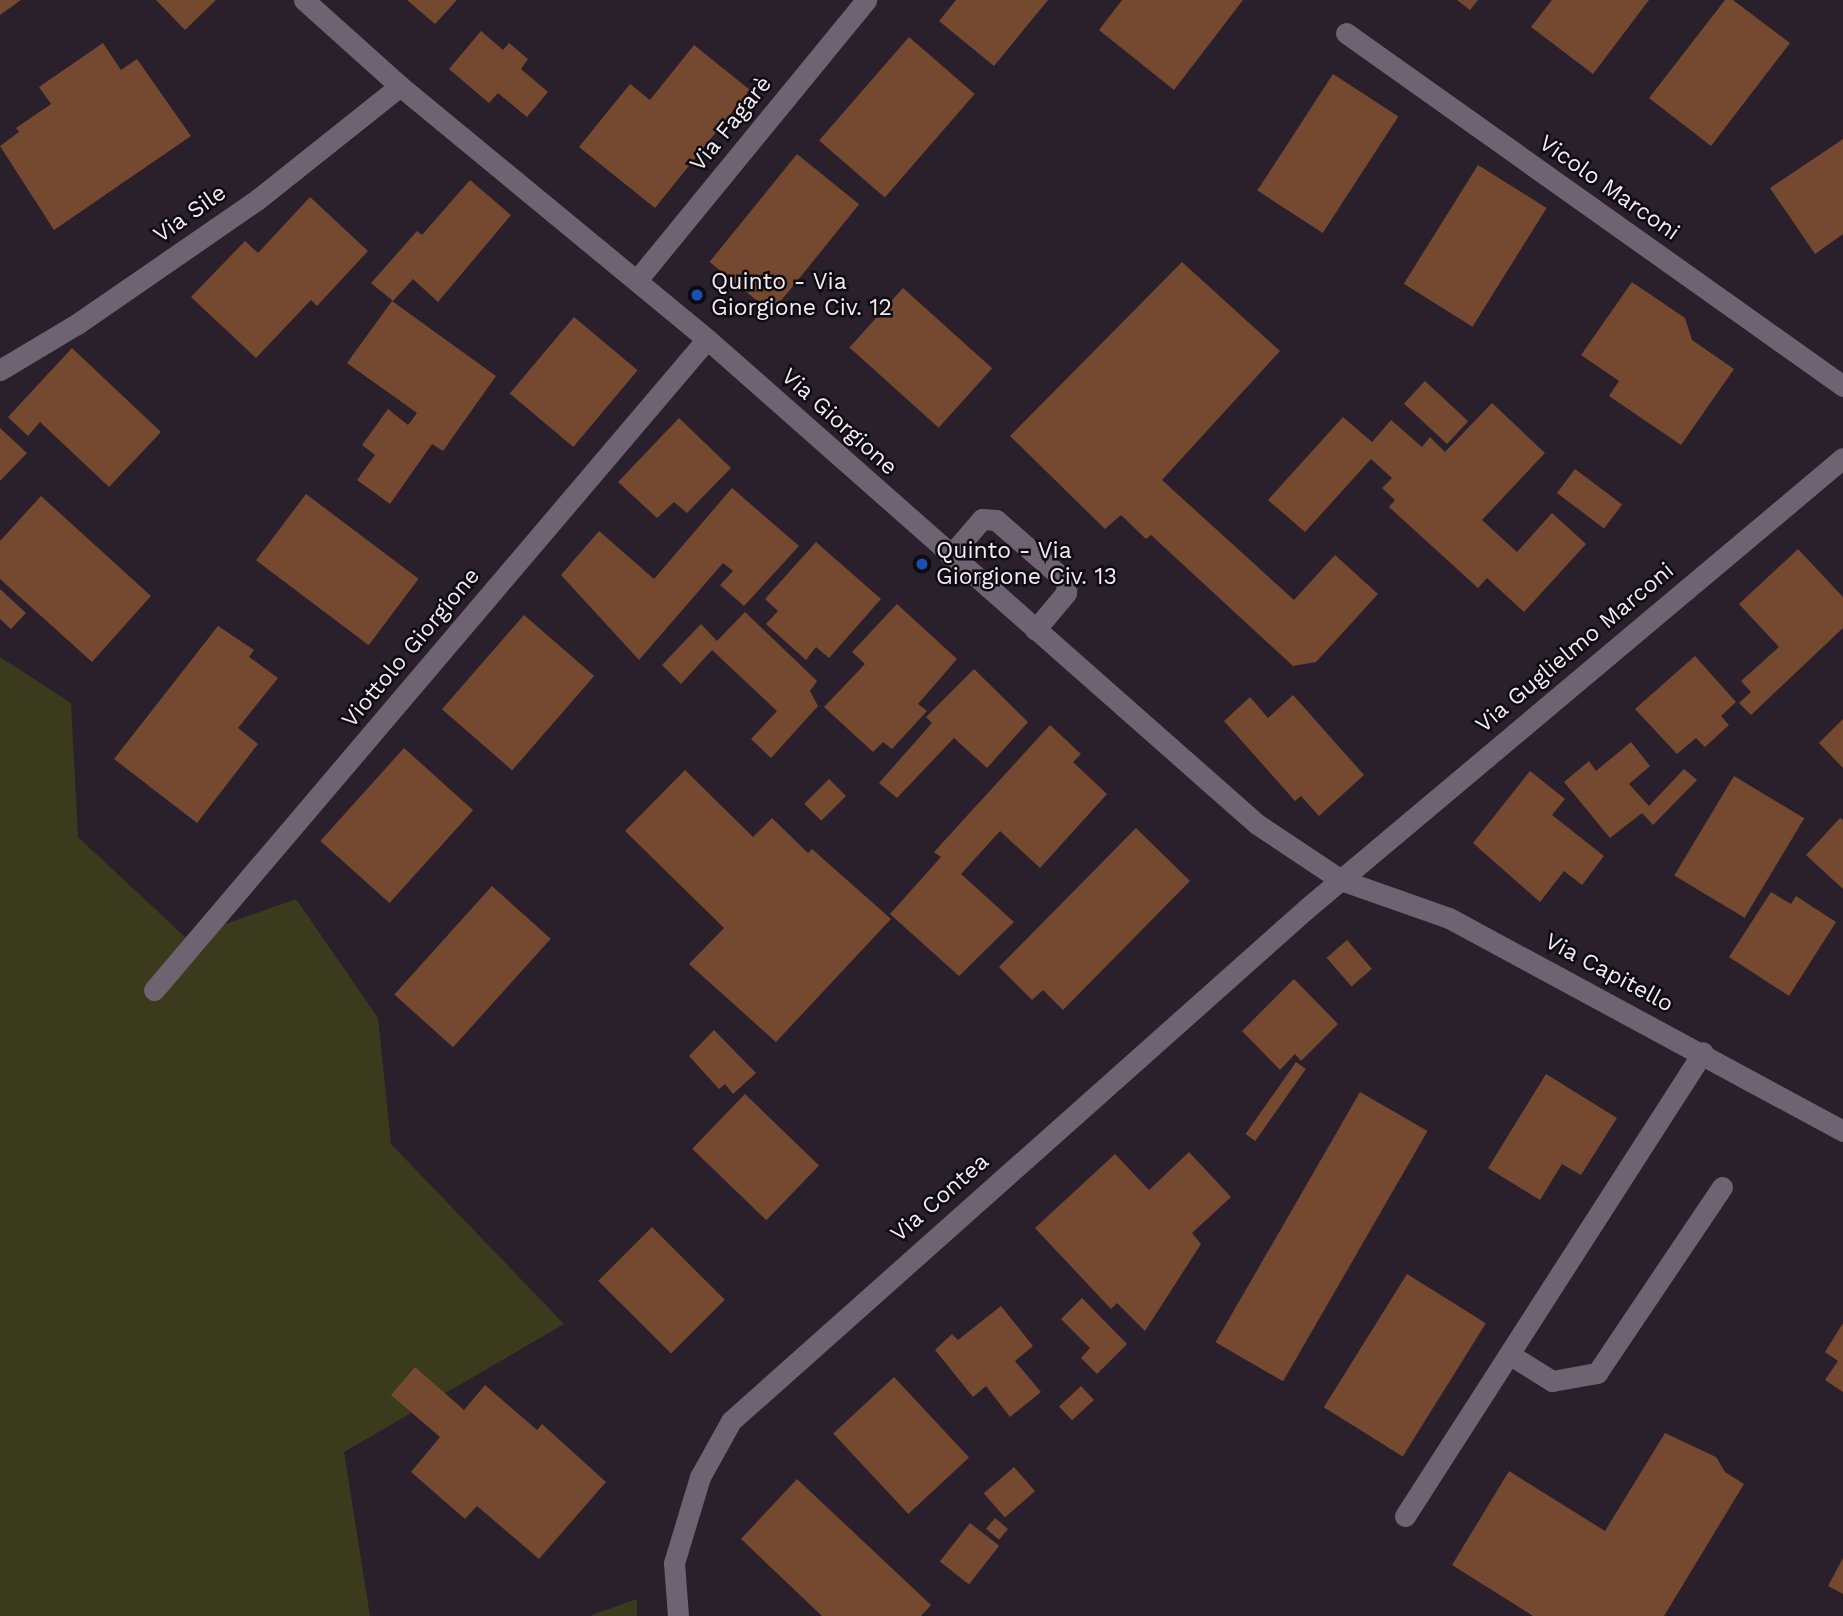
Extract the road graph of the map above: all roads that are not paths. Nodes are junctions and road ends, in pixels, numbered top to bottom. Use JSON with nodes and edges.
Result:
{"nodes":[{"id":1,"x":304,"y":0,"type":"edge"},
{"id":2,"x":866,"y":0,"type":"edge"},
{"id":3,"x":1346,"y":33,"type":"dead end"},
{"id":4,"x":400,"y":86,"type":"junction"},
{"id":5,"x":637,"y":280,"type":"junction"},
{"id":6,"x":707,"y":340,"type":"junction"},
{"id":7,"x":0,"y":370,"type":"edge"},
{"id":8,"x":1843,"y":386,"type":"edge"},
{"id":9,"x":1843,"y":458,"type":"edge"},
{"id":10,"x":950,"y":556,"type":"junction"},
{"id":11,"x":1035,"y":630,"type":"junction"},
{"id":12,"x":1341,"y":880,"type":"junction"},
{"id":13,"x":155,"y":990,"type":"dead end"},
{"id":14,"x":1703,"y":1052,"type":"junction"},
{"id":15,"x":1843,"y":1131,"type":"edge"},
{"id":16,"x":1721,"y":1187,"type":"dead end"},
{"id":17,"x":1509,"y":1354,"type":"junction"},
{"id":18,"x":1405,"y":1516,"type":"dead end"},
{"id":19,"x":678,"y":1616,"type":"edge"}],
"edges":[{"from":1,"to":4,"type":"street","name":"Via Giorgione"},
{"from":2,"to":5,"type":"street","name":"Via Fagarè"},
{"from":3,"to":8,"type":"street","name":"Vicolo Marconi"},
{"from":4,"to":5,"type":"street","name":"Via Giorgione"},
{"from":4,"to":7,"type":"street","name":"Via Sile"},
{"from":5,"to":6,"type":"street","name":"Via Giorgione"},
{"from":6,"to":10,"type":"street","name":"Via Giorgione"},
{"from":6,"to":13,"type":"street","name":"Viottolo Giorgione"},
{"from":9,"to":12,"type":"street","name":"Via Guglielmo Marconi"},
{"from":10,"to":11,"type":"street","name":"Via Giorgione"},
{"from":10,"to":11,"type":"street"},
{"from":11,"to":12,"type":"street","name":"Via Giorgione"},
{"from":12,"to":14,"type":"street","name":"Via Capitello"},
{"from":12,"to":19,"type":"street","name":"Via Contea"},
{"from":14,"to":15,"type":"street","name":"Via Capitello"},
{"from":14,"to":17,"type":"street"},
{"from":16,"to":17,"type":"street"},
{"from":17,"to":18,"type":"street"}]}
